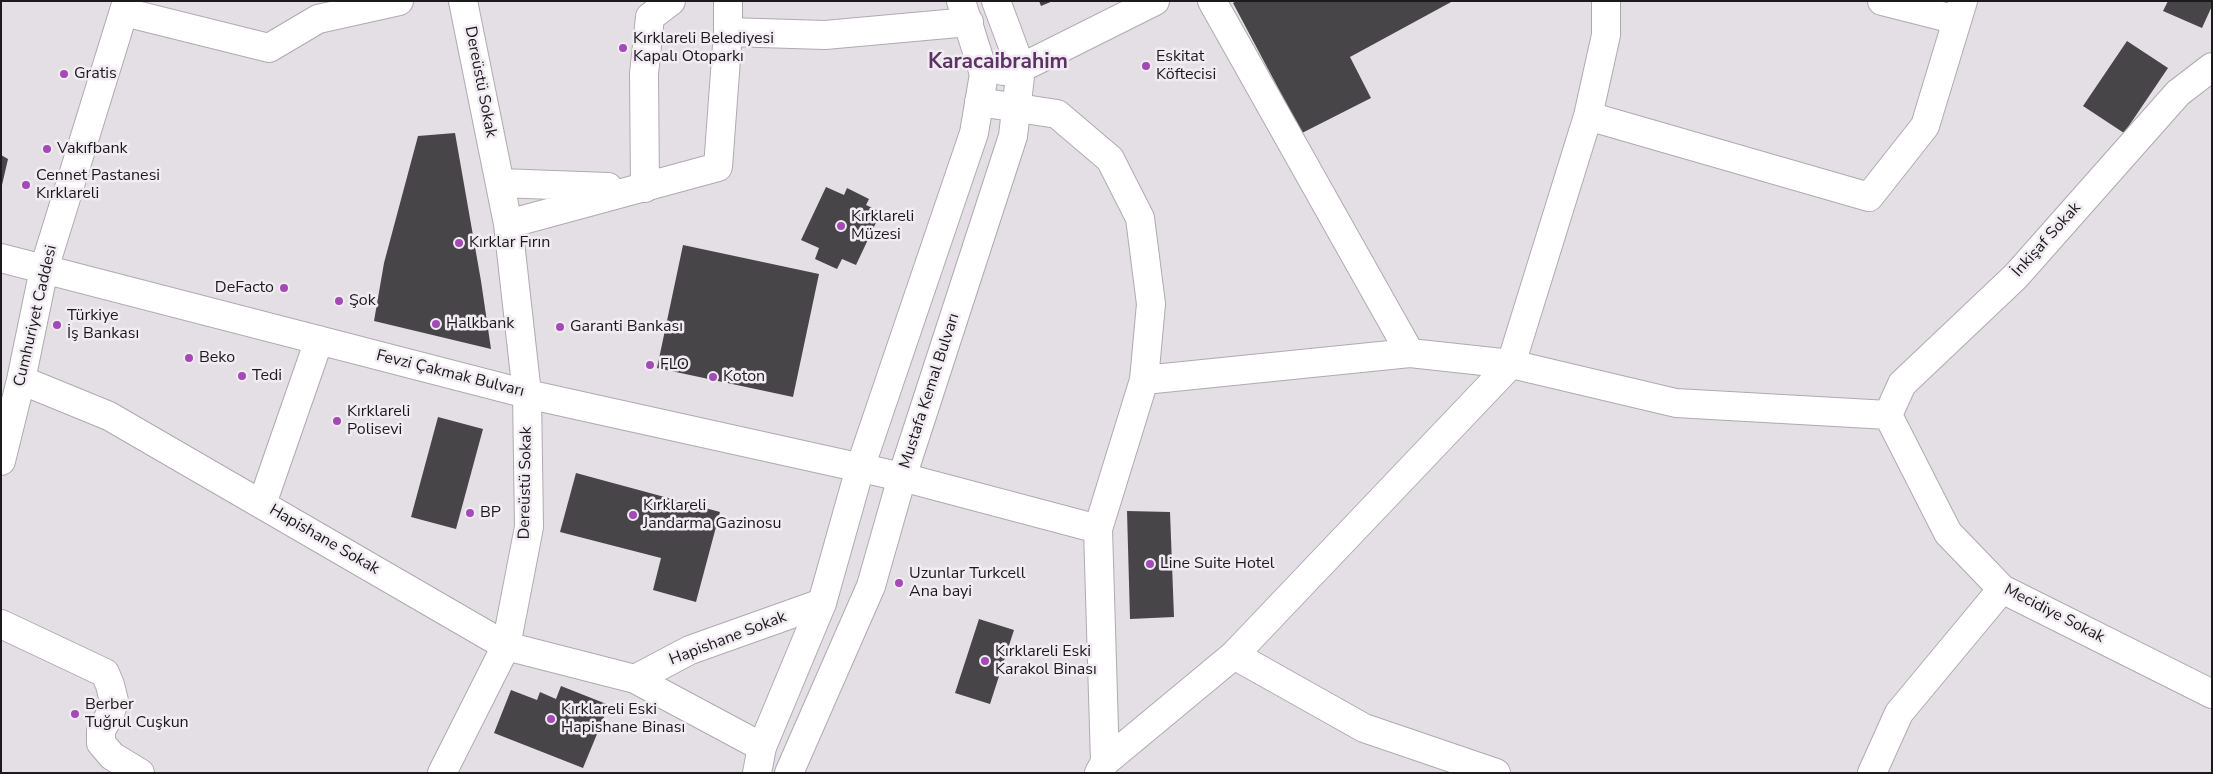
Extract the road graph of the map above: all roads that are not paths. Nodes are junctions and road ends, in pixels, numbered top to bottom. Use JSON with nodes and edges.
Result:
{"nodes":[{"id":1,"x":399,"y":1,"type":"edge"},
{"id":2,"x":463,"y":1,"type":"edge"},
{"id":3,"x":671,"y":1,"type":"edge"},
{"id":4,"x":728,"y":1,"type":"edge"},
{"id":5,"x":996,"y":1,"type":"edge"},
{"id":6,"x":1156,"y":1,"type":"edge"},
{"id":7,"x":1212,"y":1,"type":"edge"},
{"id":8,"x":1606,"y":1,"type":"edge"},
{"id":9,"x":1882,"y":1,"type":"edge"},
{"id":10,"x":125,"y":7,"type":"edge"},
{"id":11,"x":1960,"y":11,"type":"edge"},
{"id":12,"x":965,"y":12,"type":"edge"},
{"id":13,"x":728,"y":32,"type":"junction"},
{"id":14,"x":2212,"y":67,"type":"edge"},
{"id":15,"x":1021,"y":68,"type":"junction"},
{"id":16,"x":984,"y":74,"type":"junction"},
{"id":17,"x":979,"y":102,"type":"junction"},
{"id":18,"x":1016,"y":107,"type":"junction"},
{"id":19,"x":1588,"y":116,"type":"junction"},
{"id":20,"x":500,"y":183,"type":"junction"},
{"id":21,"x":645,"y":188,"type":"junction"},
{"id":22,"x":508,"y":224,"type":"junction"},
{"id":23,"x":1,"y":258,"type":"edge"},
{"id":24,"x":44,"y":269,"type":"junction"},
{"id":25,"x":318,"y":340,"type":"junction"},
{"id":26,"x":1410,"y":353,"type":"junction"},
{"id":27,"x":1511,"y":364,"type":"junction"},
{"id":28,"x":21,"y":380,"type":"junction"},
{"id":29,"x":1144,"y":380,"type":"junction"},
{"id":30,"x":527,"y":394,"type":"junction"},
{"id":31,"x":1888,"y":415,"type":"junction"},
{"id":32,"x":1,"y":461,"type":"edge"},
{"id":33,"x":860,"y":468,"type":"junction"},
{"id":34,"x":902,"y":477,"type":"junction"},
{"id":35,"x":262,"y":504,"type":"junction"},
{"id":36,"x":1098,"y":529,"type":"junction"},
{"id":37,"x":2002,"y":589,"type":"junction"},
{"id":38,"x":822,"y":603,"type":"junction"},
{"id":39,"x":1,"y":624,"type":"edge"},
{"id":40,"x":506,"y":646,"type":"junction"},
{"id":41,"x":1234,"y":655,"type":"junction"},
{"id":42,"x":635,"y":679,"type":"junction"},
{"id":43,"x":2212,"y":694,"type":"edge"},
{"id":44,"x":760,"y":760,"type":"edge"},
{"id":45,"x":1102,"y":767,"type":"edge"},
{"id":46,"x":140,"y":773,"type":"edge"},
{"id":47,"x":442,"y":773,"type":"edge"},
{"id":48,"x":789,"y":773,"type":"edge"},
{"id":49,"x":1496,"y":773,"type":"edge"},
{"id":50,"x":1872,"y":773,"type":"edge"}],
"edges":[{"from":1,"to":10,"type":"street"},
{"from":2,"to":20,"type":"street","name":"Dereüstü Sokak"},
{"from":3,"to":21,"type":"street"},
{"from":4,"to":13,"type":"street"},
{"from":5,"to":15,"type":"street","name":"Mustafa Kemal Bulvarı"},
{"from":6,"to":15,"type":"street"},
{"from":7,"to":26,"type":"street"},
{"from":8,"to":19,"type":"street"},
{"from":9,"to":11,"type":"street"},
{"from":10,"to":24,"type":"street","name":"Cumhuriyet Caddesi"},
{"from":11,"to":19,"type":"street"},
{"from":12,"to":13,"type":"street"},
{"from":12,"to":16,"type":"street"},
{"from":13,"to":21,"type":"street"},
{"from":14,"to":31,"type":"street","name":"İnkişaf Sokak"},
{"from":15,"to":16,"type":"street"},
{"from":15,"to":18,"type":"street","name":"Mustafa Kemal Bulvarı"},
{"from":16,"to":17,"type":"street"},
{"from":17,"to":18,"type":"street"},
{"from":17,"to":33,"type":"street"},
{"from":18,"to":29,"type":"street"},
{"from":18,"to":34,"type":"street","name":"Mustafa Kemal Bulvarı"},
{"from":19,"to":27,"type":"street"},
{"from":20,"to":21,"type":"street"},
{"from":20,"to":22,"type":"street","name":"Dereüstü Sokak"},
{"from":21,"to":22,"type":"street"},
{"from":22,"to":30,"type":"street","name":"Dereüstü Sokak"},
{"from":23,"to":24,"type":"street","name":"Fevzi Çakmak Bulvarı"},
{"from":24,"to":25,"type":"street","name":"Fevzi Çakmak Bulvarı"},
{"from":24,"to":28,"type":"street","name":"Cumhuriyet Caddesi"},
{"from":25,"to":30,"type":"street","name":"Fevzi Çakmak Bulvarı"},
{"from":25,"to":35,"type":"street"},
{"from":26,"to":27,"type":"street"},
{"from":26,"to":29,"type":"street"},
{"from":27,"to":31,"type":"street"},
{"from":27,"to":41,"type":"street"},
{"from":28,"to":32,"type":"street","name":"Cumhuriyet Caddesi"},
{"from":28,"to":35,"type":"street","name":"Hapishane Sokak"},
{"from":29,"to":36,"type":"street"},
{"from":30,"to":33,"type":"street","name":"Fevzi Çakmak Bulvarı"},
{"from":30,"to":40,"type":"street","name":"Dereüstü Sokak"},
{"from":31,"to":37,"type":"street","name":"Mecidiye Sokak"},
{"from":33,"to":34,"type":"street","name":"Fevzi Çakmak Bulvarı"},
{"from":33,"to":38,"type":"street"},
{"from":34,"to":36,"type":"street","name":"Fevzi Çakmak Bulvarı"},
{"from":34,"to":48,"type":"street","name":"Mustafa Kemal Bulvarı"},
{"from":35,"to":40,"type":"street","name":"Hapishane Sokak"},
{"from":36,"to":45,"type":"street"},
{"from":37,"to":43,"type":"street","name":"Mecidiye Sokak"},
{"from":37,"to":50,"type":"street"},
{"from":38,"to":42,"type":"street","name":"Hapishane Sokak"},
{"from":38,"to":44,"type":"street"},
{"from":39,"to":46,"type":"street"},
{"from":40,"to":42,"type":"street","name":"Hapishane Sokak"},
{"from":40,"to":47,"type":"street","name":"Dereüstü Sokak"},
{"from":41,"to":45,"type":"street"},
{"from":41,"to":49,"type":"street"},
{"from":42,"to":44,"type":"street","name":"Hapishane Sokak"}]}
